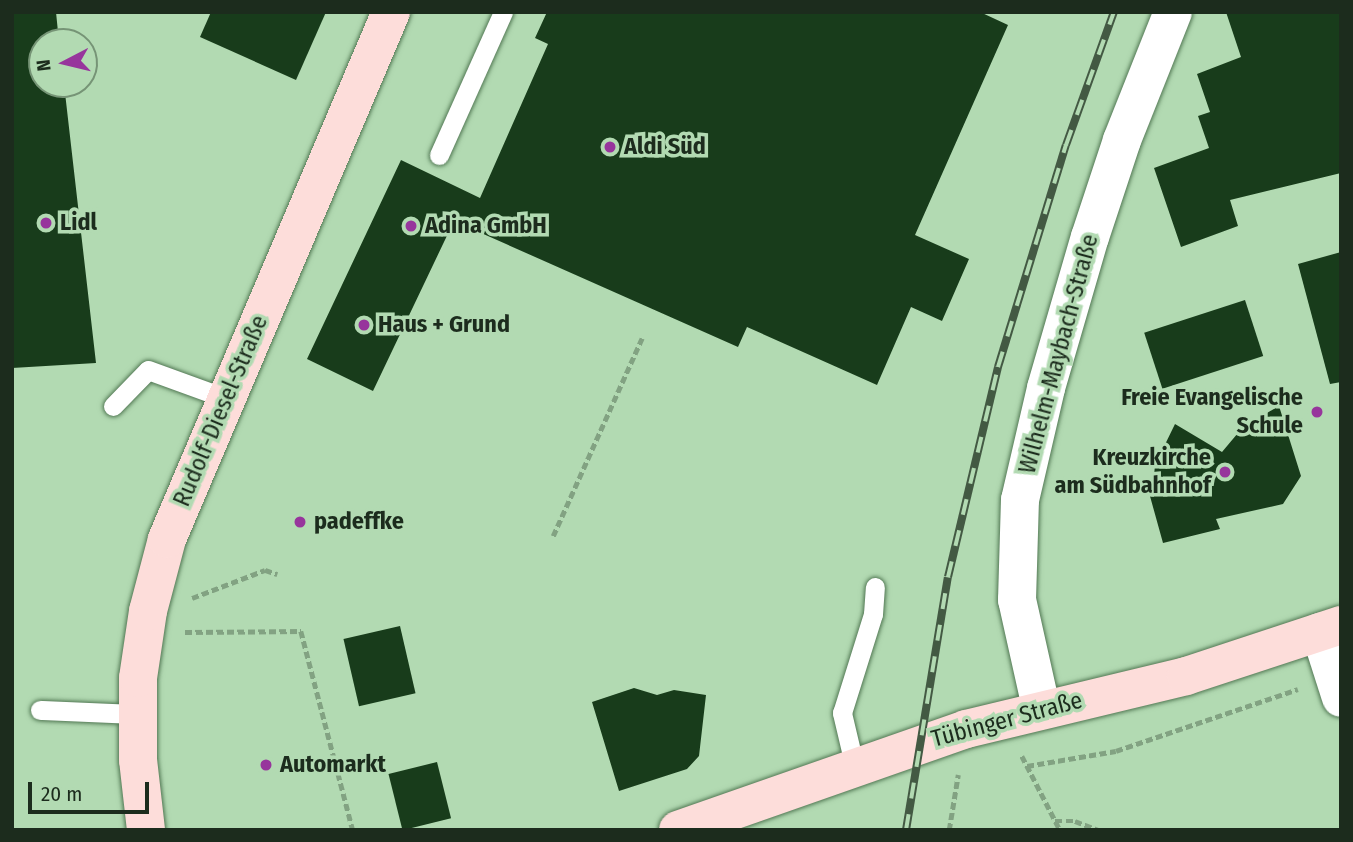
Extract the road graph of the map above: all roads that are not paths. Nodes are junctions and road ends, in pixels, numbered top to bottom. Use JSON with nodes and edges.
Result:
{"nodes":[{"id":1,"x":391,"y":12,"type":"edge"},
{"id":2,"x":503,"y":12,"type":"edge"},
{"id":3,"x":1173,"y":12,"type":"edge"},
{"id":4,"x":439,"y":155,"type":"dead end"},
{"id":5,"x":225,"y":398,"type":"junction"},
{"id":6,"x":113,"y":406,"type":"dead end"},
{"id":7,"x":875,"y":587,"type":"dead end"},
{"id":8,"x":1330,"y":629,"type":"edge"},
{"id":9,"x":1335,"y":683,"type":"edge"},
{"id":10,"x":1041,"y":707,"type":"junction"},
{"id":11,"x":40,"y":710,"type":"dead end"},
{"id":12,"x":137,"y":714,"type":"junction"},
{"id":13,"x":855,"y":768,"type":"junction"},
{"id":14,"x":146,"y":830,"type":"edge"},
{"id":15,"x":678,"y":830,"type":"edge"}],
"edges":[{"from":1,"to":5,"type":"street","name":"Rudolf-Diesel-Straße"},
{"from":2,"to":4,"type":"lane"},
{"from":3,"to":10,"type":"street","name":"Wilhelm-Maybach-Straße"},
{"from":5,"to":6,"type":"lane"},
{"from":5,"to":12,"type":"street","name":"Rudolf-Diesel-Straße"},
{"from":7,"to":13,"type":"lane"},
{"from":8,"to":9,"type":"street"},
{"from":8,"to":10,"type":"street","name":"Tübinger Straße"},
{"from":10,"to":13,"type":"street","name":"Tübinger Straße"},
{"from":11,"to":12,"type":"lane"},
{"from":12,"to":14,"type":"street","name":"Rudolf-Diesel-Straße"},
{"from":13,"to":15,"type":"street","name":"Tübinger Straße"}]}
